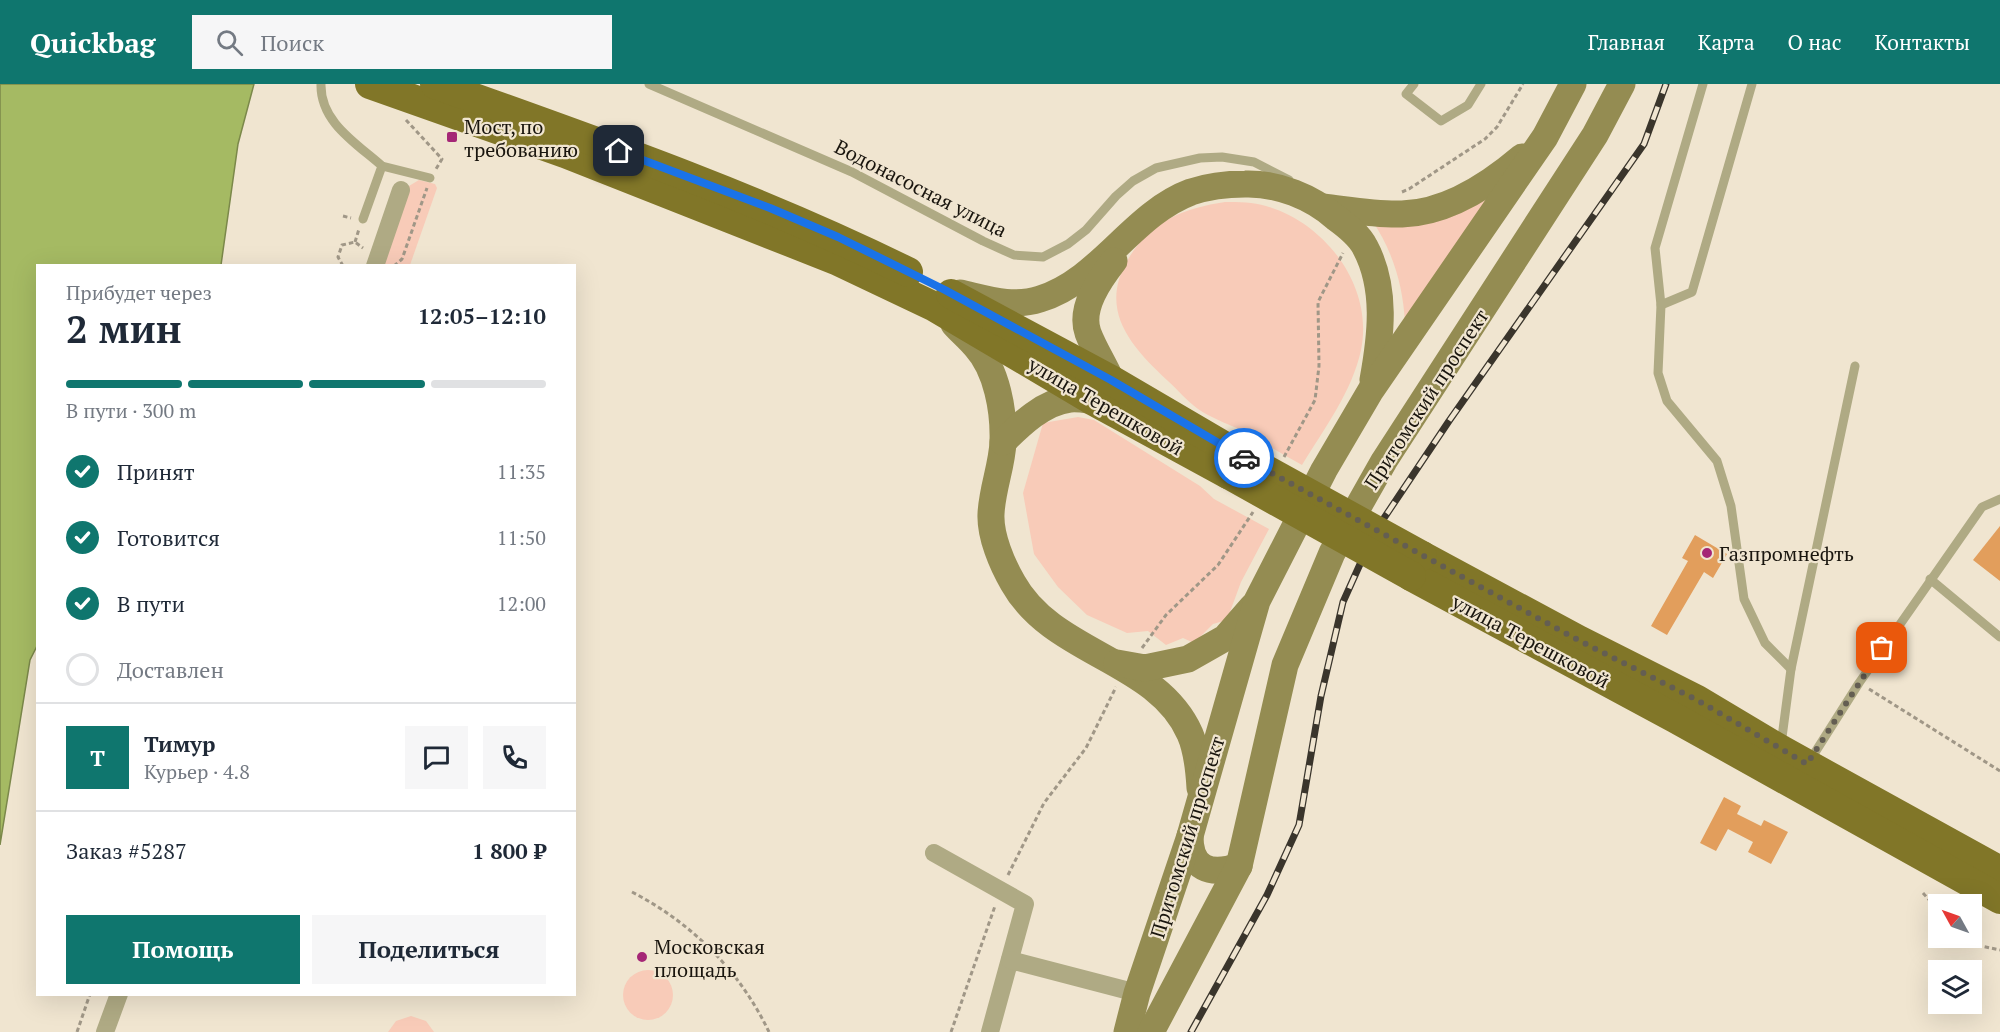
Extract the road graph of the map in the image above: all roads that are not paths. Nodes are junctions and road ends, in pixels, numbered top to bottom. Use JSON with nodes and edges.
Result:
{"nodes":[{"id":1,"x":321,"y":84,"type":"edge"},
{"id":2,"x":435,"y":84,"type":"edge"},
{"id":3,"x":649,"y":84,"type":"edge"},
{"id":4,"x":1414,"y":84,"type":"edge"},
{"id":5,"x":1481,"y":84,"type":"edge"},
{"id":6,"x":1573,"y":84,"type":"edge"},
{"id":7,"x":1622,"y":84,"type":"edge"},
{"id":8,"x":1703,"y":84,"type":"edge"},
{"id":9,"x":1752,"y":84,"type":"edge"},
{"id":10,"x":378,"y":87,"type":"edge"},
{"id":11,"x":1545,"y":137,"type":"junction"},
{"id":12,"x":382,"y":166,"type":"junction"},
{"id":13,"x":429,"y":180,"type":"road end"},
{"id":14,"x":401,"y":190,"type":"dead end"},
{"id":15,"x":1323,"y":207,"type":"junction"},
{"id":16,"x":363,"y":219,"type":"dead end"},
{"id":17,"x":1138,"y":229,"type":"junction"},
{"id":18,"x":370,"y":260,"type":"edge"},
{"id":19,"x":940,"y":298,"type":"junction"},
{"id":20,"x":1661,"y":305,"type":"junction"},
{"id":21,"x":1855,"y":366,"type":"dead end"},
{"id":22,"x":1103,"y":390,"type":"junction"},
{"id":23,"x":1371,"y":390,"type":"junction"},
{"id":24,"x":1003,"y":442,"type":"junction"},
{"id":25,"x":2000,"y":499,"type":"edge"},
{"id":26,"x":1417,"y":566,"type":"junction"},
{"id":27,"x":1930,"y":579,"type":"junction"},
{"id":28,"x":1257,"y":601,"type":"junction"},
{"id":29,"x":2000,"y":637,"type":"edge"},
{"id":30,"x":1791,"y":669,"type":"junction"},
{"id":31,"x":1117,"y":672,"type":"junction"},
{"id":32,"x":1781,"y":750,"type":"junction"},
{"id":33,"x":1807,"y":764,"type":"junction"},
{"id":34,"x":1201,"y":801,"type":"junction"},
{"id":35,"x":1190,"y":836,"type":"junction"},
{"id":36,"x":934,"y":853,"type":"dead end"},
{"id":37,"x":1239,"y":866,"type":"junction"},
{"id":38,"x":2000,"y":871,"type":"edge"},
{"id":39,"x":2000,"y":899,"type":"edge"},
{"id":40,"x":1010,"y":960,"type":"junction"},
{"id":41,"x":1137,"y":993,"type":"junction"},
{"id":42,"x":118,"y":996,"type":"edge"},
{"id":43,"x":105,"y":1032,"type":"edge"},
{"id":44,"x":990,"y":1032,"type":"edge"},
{"id":45,"x":1127,"y":1032,"type":"edge"},
{"id":46,"x":1151,"y":1032,"type":"edge"}],
"edges":[{"from":1,"to":12,"type":"lane"},
{"from":2,"to":19,"type":"main road","name":"улица Терешковой"},
{"from":3,"to":15,"type":"lane","name":"Водонасосная улица"},
{"from":4,"to":5,"type":"lane"},
{"from":6,"to":11,"type":"main road","name":"Притомский проспект"},
{"from":7,"to":37,"type":"main road","name":"Притомский проспект"},
{"from":8,"to":20,"type":"lane"},
{"from":9,"to":20,"type":"lane"},
{"from":10,"to":19,"type":"main road","name":"улица Терешковой"},
{"from":11,"to":15,"type":"main road"},
{"from":11,"to":23,"type":"main road","name":"Притомский проспект"},
{"from":12,"to":13,"type":"lane"},
{"from":12,"to":16,"type":"lane"},
{"from":14,"to":18,"type":"street"},
{"from":15,"to":17,"type":"main road"},
{"from":15,"to":23,"type":"main road"},
{"from":17,"to":19,"type":"main road"},
{"from":17,"to":22,"type":"main road"},
{"from":19,"to":22,"type":"main road","name":"улица Терешковой"},
{"from":19,"to":24,"type":"main road"},
{"from":20,"to":30,"type":"lane"},
{"from":21,"to":30,"type":"lane"},
{"from":22,"to":24,"type":"main road"},
{"from":22,"to":26,"type":"main road","name":"улица Терешковой","bridge":true},
{"from":23,"to":28,"type":"main road","name":"Притомский проспект"},
{"from":24,"to":31,"type":"main road"},
{"from":25,"to":27,"type":"lane"},
{"from":26,"to":32,"type":"main road","name":"улица Терешковой"},
{"from":26,"to":39,"type":"main road","name":"улица Терешковой"},
{"from":27,"to":29,"type":"lane"},
{"from":27,"to":33,"type":"lane"},
{"from":28,"to":31,"type":"main road"},
{"from":28,"to":34,"type":"main road","name":"Притомский проспект"},
{"from":30,"to":32,"type":"lane"},
{"from":31,"to":34,"type":"main road"},
{"from":32,"to":33,"type":"main road","name":"улица Терешковой"},
{"from":33,"to":38,"type":"main road","name":"улица Терешковой"},
{"from":34,"to":35,"type":"main road","name":"Притомский проспект"},
{"from":35,"to":37,"type":"main road"},
{"from":35,"to":41,"type":"main road","name":"Притомский проспект"},
{"from":36,"to":40,"type":"street"},
{"from":37,"to":46,"type":"main road","name":"Притомский проспект"},
{"from":40,"to":41,"type":"street"},
{"from":40,"to":44,"type":"street"},
{"from":41,"to":45,"type":"main road","name":"Притомский проспект"},
{"from":42,"to":43,"type":"street"}]}
